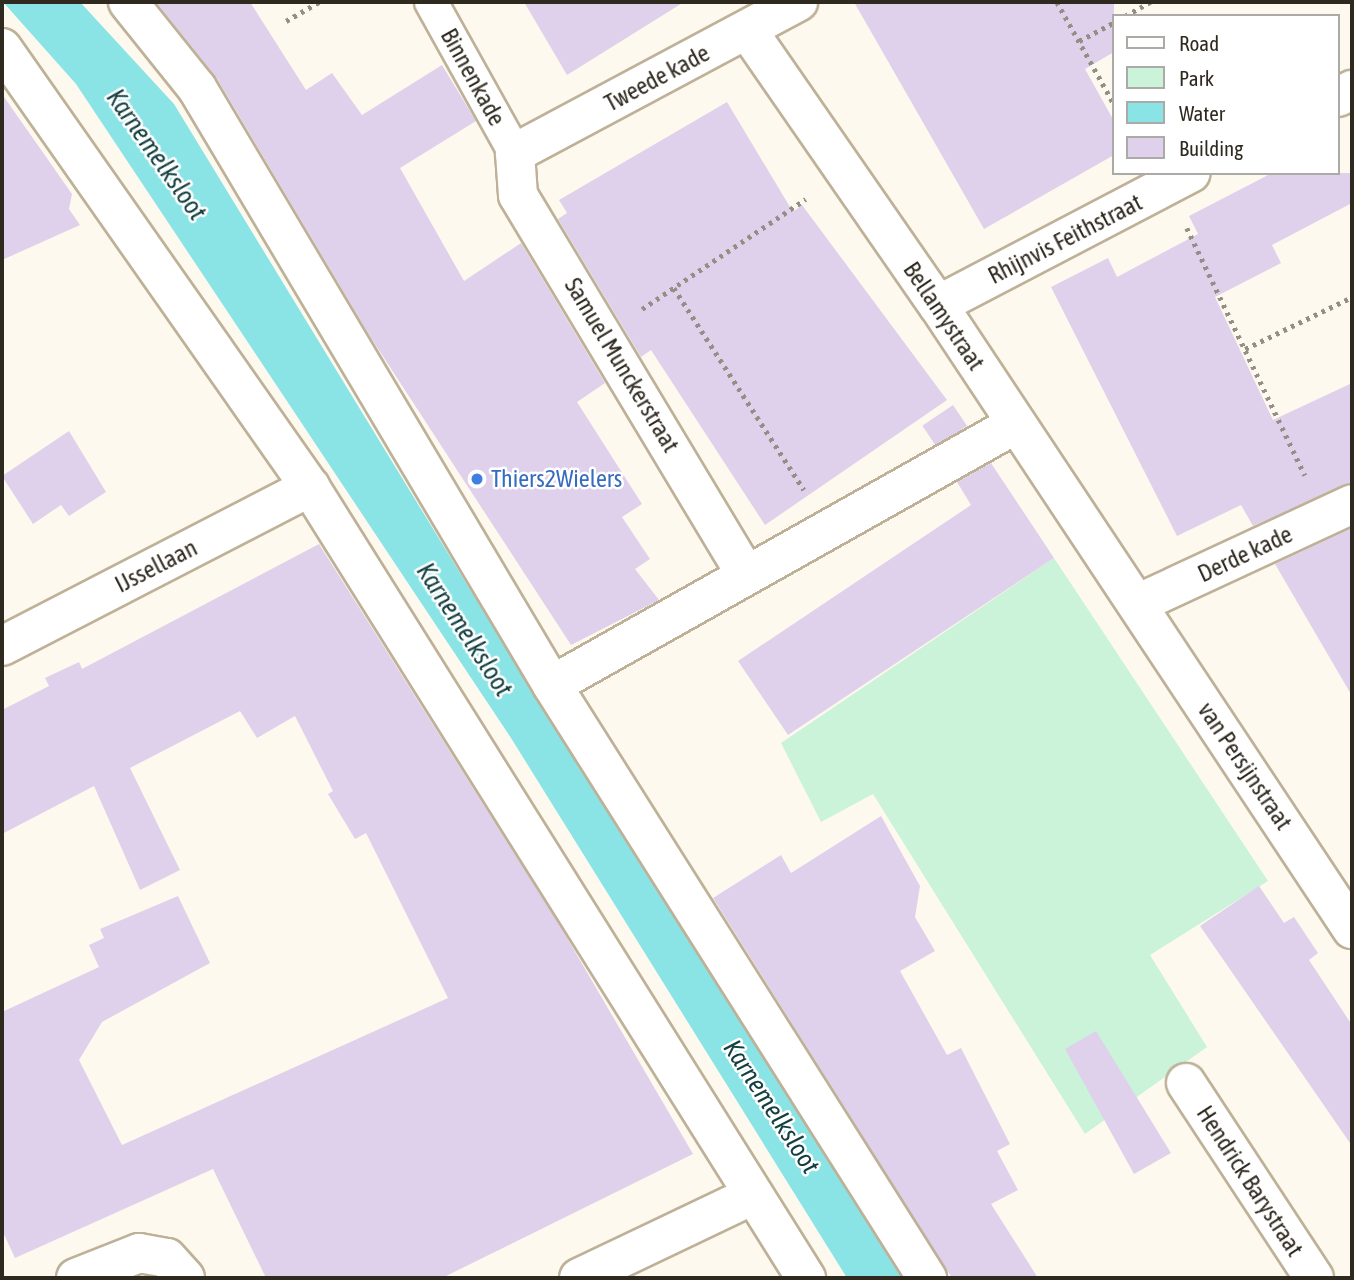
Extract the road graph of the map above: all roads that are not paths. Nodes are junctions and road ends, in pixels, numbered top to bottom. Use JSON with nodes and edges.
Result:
{"nodes":[{"id":1,"x":128,"y":2,"type":"edge"},
{"id":2,"x":431,"y":2,"type":"edge"},
{"id":3,"x":799,"y":2,"type":"edge"},
{"id":4,"x":748,"y":31,"type":"junction"},
{"id":5,"x":2,"y":48,"type":"edge"},
{"id":6,"x":515,"y":153,"type":"junction"},
{"id":7,"x":1176,"y":181,"type":"edge"},
{"id":8,"x":939,"y":305,"type":"junction"},
{"id":9,"x":1016,"y":424,"type":"junction"},
{"id":10,"x":310,"y":487,"type":"junction"},
{"id":11,"x":1339,"y":511,"type":"edge"},
{"id":12,"x":745,"y":573,"type":"junction"},
{"id":13,"x":1137,"y":604,"type":"junction"},
{"id":14,"x":2,"y":646,"type":"edge"},
{"id":15,"x":552,"y":685,"type":"junction"},
{"id":16,"x":1352,"y":929,"type":"edge"},
{"id":17,"x":1186,"y":1083,"type":"dead end"},
{"id":18,"x":753,"y":1195,"type":"junction"},
{"id":19,"x":76,"y":1278,"type":"edge"},
{"id":20,"x":185,"y":1278,"type":"edge"},
{"id":21,"x":579,"y":1278,"type":"edge"},
{"id":22,"x":806,"y":1278,"type":"edge"},
{"id":23,"x":927,"y":1278,"type":"edge"},
{"id":24,"x":1314,"y":1278,"type":"edge"}],
"edges":[{"from":1,"to":15,"type":"street"},
{"from":2,"to":6,"type":"lane","name":"Binnenkade"},
{"from":3,"to":4,"type":"street","name":"Tweede kade"},
{"from":4,"to":6,"type":"street","name":"Tweede kade"},
{"from":4,"to":8,"type":"street","name":"Bellamystraat"},
{"from":5,"to":10,"type":"street"},
{"from":6,"to":12,"type":"street","name":"Samuel Munckerstraat"},
{"from":7,"to":8,"type":"street","name":"Rhijnvis Feithstraat"},
{"from":8,"to":9,"type":"street","name":"Bellamystraat"},
{"from":9,"to":12,"type":"street"},
{"from":9,"to":13,"type":"street","name":"Bellamystraat"},
{"from":10,"to":14,"type":"street","name":"IJssellaan"},
{"from":10,"to":18,"type":"street"},
{"from":11,"to":13,"type":"street","name":"Derde kade"},
{"from":12,"to":15,"type":"street"},
{"from":13,"to":16,"type":"street","name":"van Persijnstraat"},
{"from":15,"to":23,"type":"street"},
{"from":17,"to":24,"type":"street","name":"Hendrick Barystraat"},
{"from":18,"to":21,"type":"street"},
{"from":18,"to":22,"type":"street"},
{"from":19,"to":20,"type":"street"}]}
